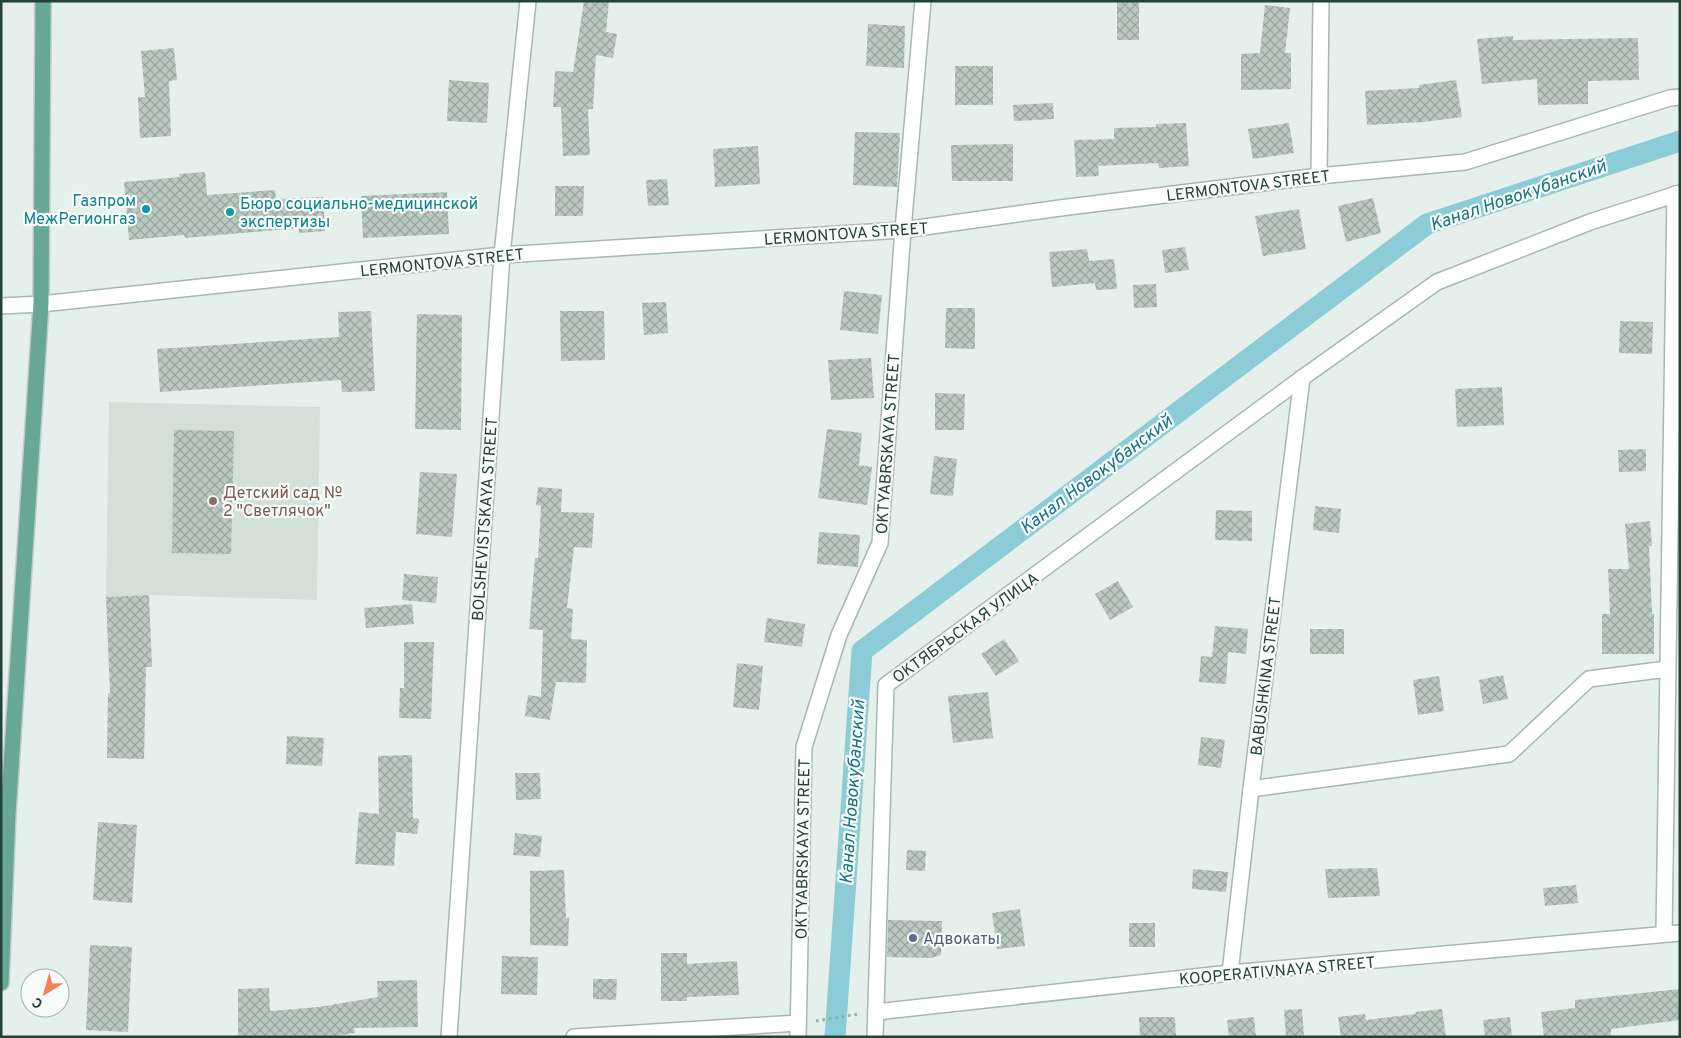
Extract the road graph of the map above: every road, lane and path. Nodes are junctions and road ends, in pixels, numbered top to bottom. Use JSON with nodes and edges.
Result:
{"nodes":[{"id":1,"x":42,"y":1,"type":"edge"},
{"id":2,"x":528,"y":1,"type":"edge"},
{"id":3,"x":923,"y":1,"type":"edge"},
{"id":4,"x":1321,"y":1,"type":"edge"},
{"id":5,"x":1680,"y":97,"type":"edge"},
{"id":6,"x":1319,"y":176,"type":"junction"},
{"id":7,"x":1677,"y":194,"type":"edge"},
{"id":8,"x":904,"y":230,"type":"junction"},
{"id":9,"x":502,"y":255,"type":"junction"},
{"id":10,"x":41,"y":304,"type":"junction"},
{"id":11,"x":1,"y":306,"type":"edge"},
{"id":12,"x":1302,"y":378,"type":"junction"},
{"id":13,"x":1667,"y":669,"type":"junction"},
{"id":14,"x":1251,"y":789,"type":"junction"},
{"id":15,"x":1680,"y":933,"type":"edge"},
{"id":16,"x":1664,"y":934,"type":"junction"},
{"id":17,"x":1230,"y":974,"type":"junction"},
{"id":18,"x":1,"y":983,"type":"edge"},
{"id":19,"x":876,"y":1012,"type":"junction"},
{"id":20,"x":798,"y":1030,"type":"edge"},
{"id":21,"x":449,"y":1037,"type":"edge"},
{"id":22,"x":574,"y":1037,"type":"edge"},
{"id":23,"x":875,"y":1037,"type":"edge"}],
"edges":[{"from":1,"to":10,"type":"main road"},
{"from":2,"to":9,"type":"street","name":"BOLSHEVISTSKAYA STREET"},
{"from":3,"to":8,"type":"street","name":"OKTYABRSKAYA STREET"},
{"from":4,"to":6,"type":"street"},
{"from":5,"to":6,"type":"street","name":"LERMONTOVA STREET"},
{"from":6,"to":8,"type":"street","name":"LERMONTOVA STREET"},
{"from":7,"to":12,"type":"street"},
{"from":7,"to":13,"type":"street"},
{"from":8,"to":9,"type":"street","name":"LERMONTOVA STREET"},
{"from":8,"to":20,"type":"street","name":"OKTYABRSKAYA STREET"},
{"from":9,"to":10,"type":"street","name":"LERMONTOVA STREET"},
{"from":9,"to":21,"type":"street","name":"BOLSHEVISTSKAYA STREET"},
{"from":10,"to":11,"type":"street","name":"LERMONTOVA STREET"},
{"from":10,"to":18,"type":"main road"},
{"from":12,"to":14,"type":"street","name":"BABUSHKINA STREET"},
{"from":12,"to":19,"type":"street","name":"ОКТЯБРЬСКАЯ УЛИЦА"},
{"from":13,"to":14,"type":"street"},
{"from":13,"to":16,"type":"street"},
{"from":14,"to":17,"type":"street","name":"BABUSHKINA STREET"},
{"from":15,"to":16,"type":"street","name":"KOOPERATIVNAYA STREET"},
{"from":16,"to":17,"type":"street","name":"KOOPERATIVNAYA STREET"},
{"from":17,"to":19,"type":"street","name":"KOOPERATIVNAYA STREET"},
{"from":19,"to":20,"type":"path"},
{"from":19,"to":23,"type":"street","name":"ОКТЯБРЬСКАЯ УЛИЦА"},
{"from":20,"to":22,"type":"street"}]}
